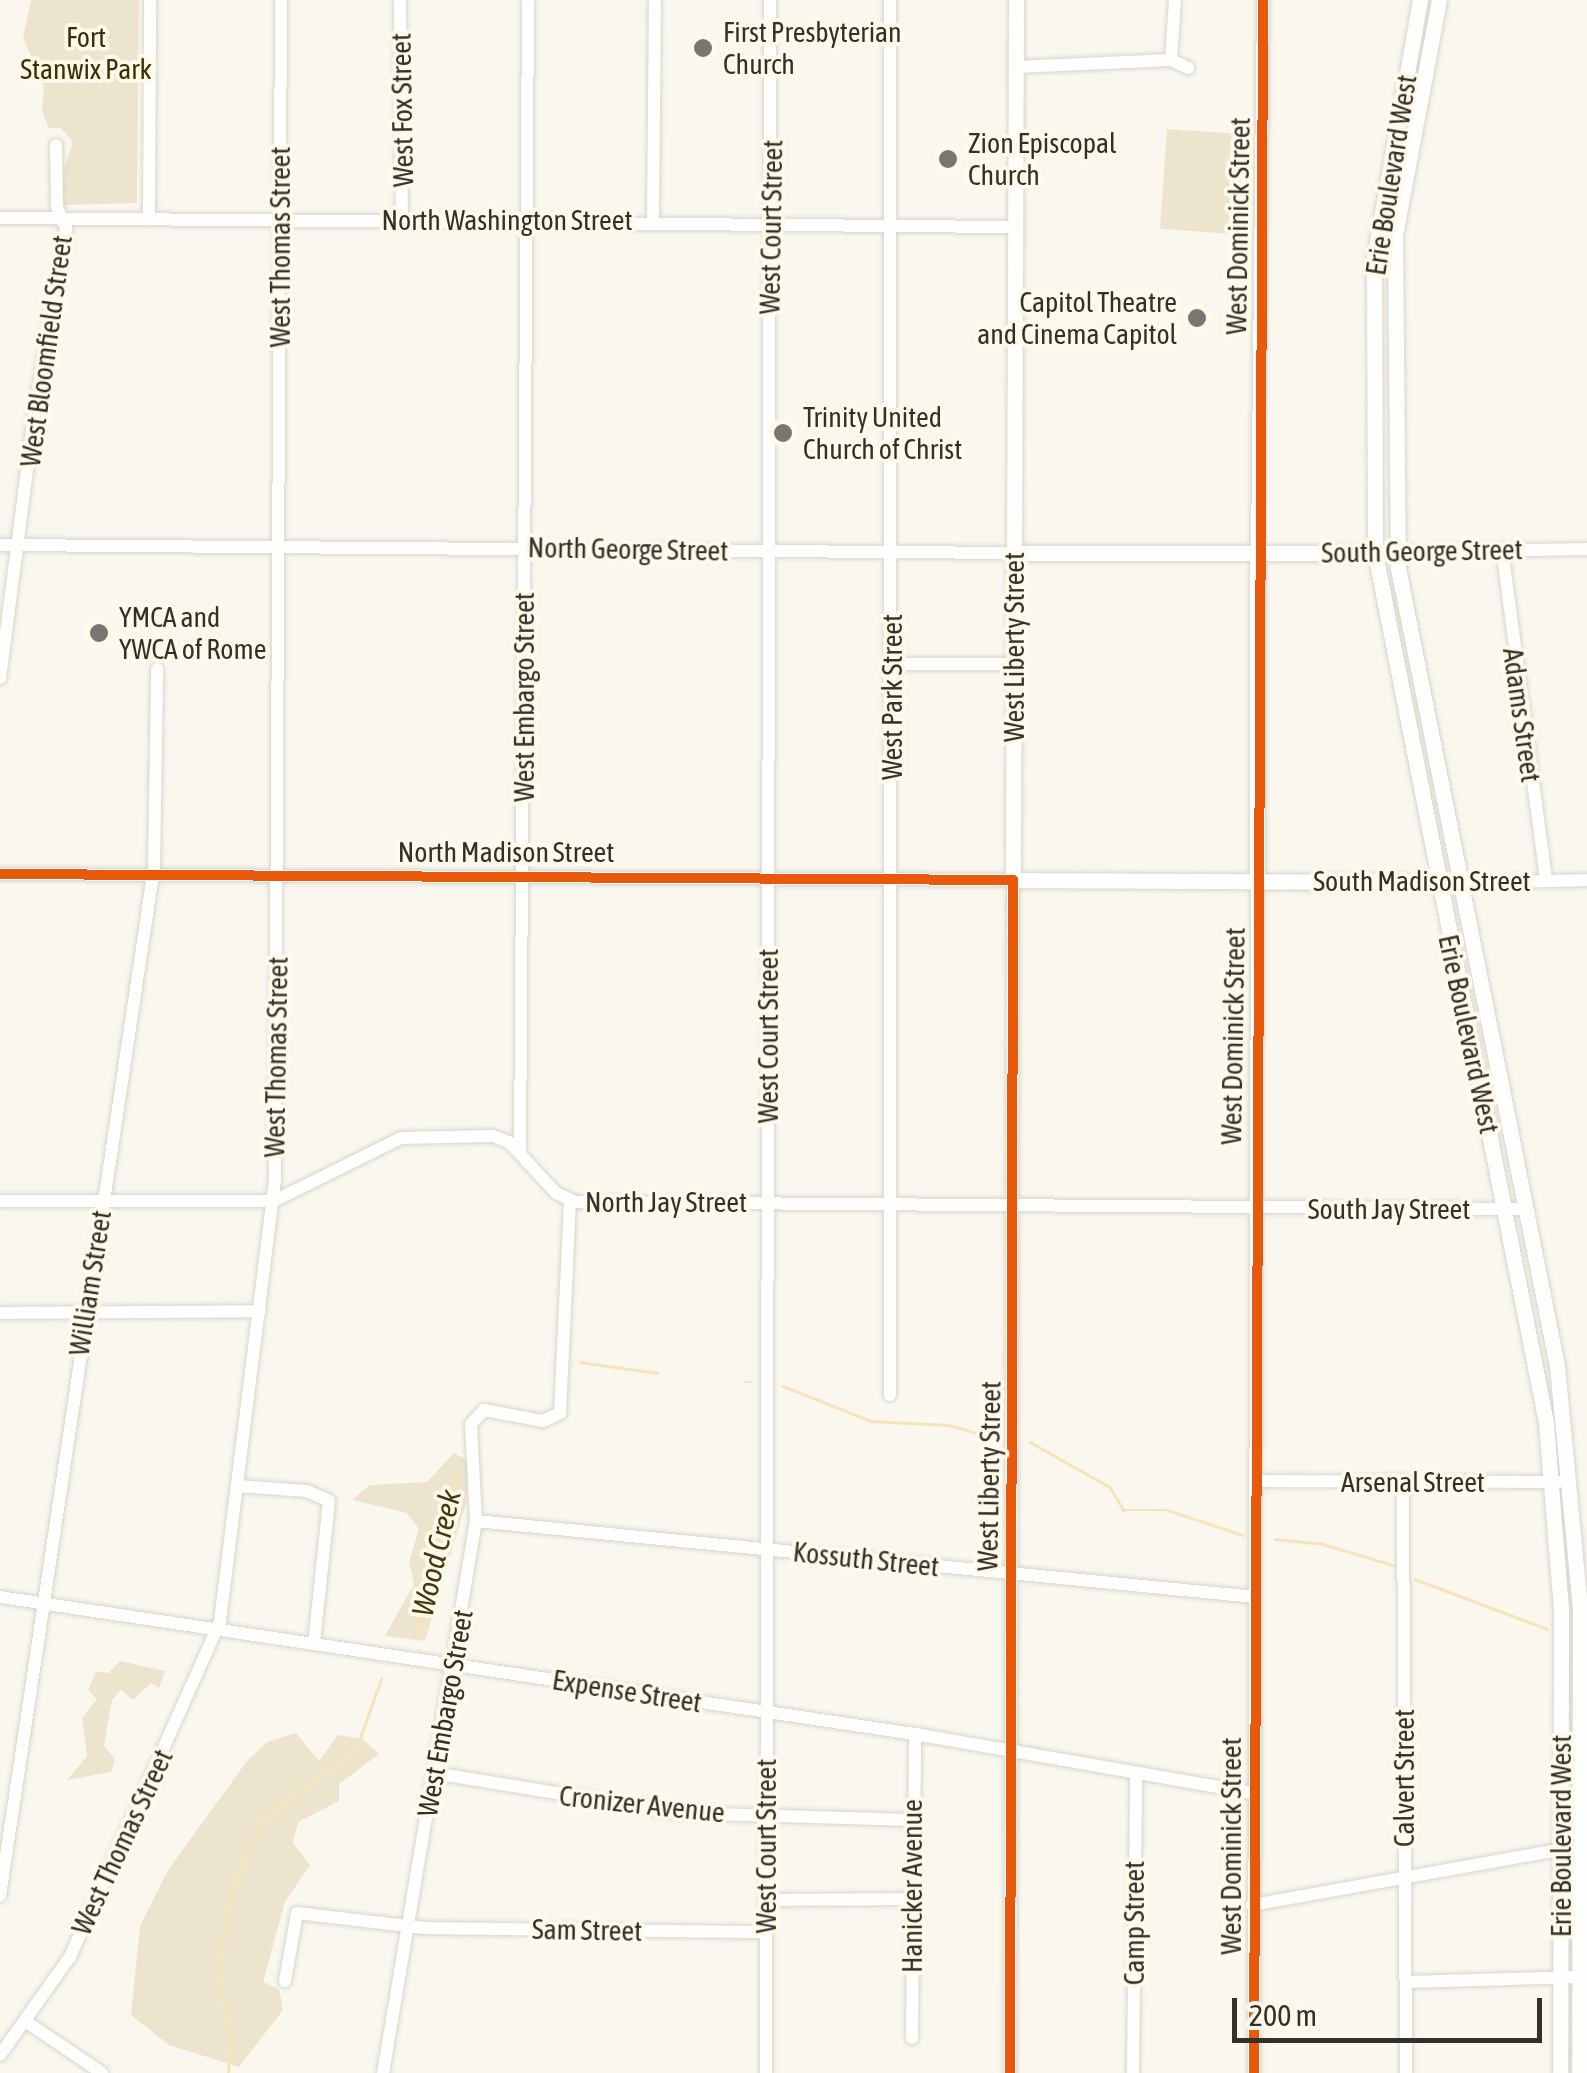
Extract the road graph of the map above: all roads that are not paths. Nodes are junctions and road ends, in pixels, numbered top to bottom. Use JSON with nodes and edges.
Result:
{"nodes":[{"id":1,"x":150,"y":0,"type":"edge"},
{"id":2,"x":281,"y":0,"type":"edge"},
{"id":3,"x":400,"y":0,"type":"edge"},
{"id":4,"x":528,"y":0,"type":"edge"},
{"id":5,"x":654,"y":0,"type":"edge"},
{"id":6,"x":770,"y":0,"type":"edge"},
{"id":7,"x":890,"y":0,"type":"edge"},
{"id":8,"x":1016,"y":0,"type":"edge"},
{"id":9,"x":1175,"y":0,"type":"edge"},
{"id":10,"x":1263,"y":0,"type":"edge"},
{"id":11,"x":1420,"y":0,"type":"edge"},
{"id":12,"x":1439,"y":0,"type":"edge"},
{"id":13,"x":1171,"y":60,"type":"junction"},
{"id":14,"x":1016,"y":68,"type":"junction"},
{"id":15,"x":1188,"y":68,"type":"dead end"},
{"id":16,"x":56,"y":145,"type":"dead end"},
{"id":17,"x":0,"y":218,"type":"edge"},
{"id":18,"x":64,"y":218,"type":"junction"},
{"id":19,"x":149,"y":219,"type":"junction"},
{"id":20,"x":280,"y":219,"type":"junction"},
{"id":21,"x":402,"y":220,"type":"junction"},
{"id":22,"x":526,"y":220,"type":"junction"},
{"id":23,"x":652,"y":221,"type":"junction"},
{"id":24,"x":774,"y":225,"type":"junction"},
{"id":25,"x":895,"y":225,"type":"junction"},
{"id":26,"x":1015,"y":226,"type":"junction"},
{"id":27,"x":0,"y":544,"type":"edge"},
{"id":28,"x":20,"y":544,"type":"junction"},
{"id":29,"x":278,"y":546,"type":"junction"},
{"id":30,"x":524,"y":547,"type":"junction"},
{"id":31,"x":1587,"y":549,"type":"edge"},
{"id":32,"x":1502,"y":550,"type":"junction"},
{"id":33,"x":770,"y":551,"type":"junction"},
{"id":34,"x":1397,"y":552,"type":"junction"},
{"id":35,"x":892,"y":553,"type":"junction"},
{"id":36,"x":1015,"y":553,"type":"junction"},
{"id":37,"x":1257,"y":553,"type":"junction"},
{"id":38,"x":1376,"y":553,"type":"junction"},
{"id":39,"x":891,"y":664,"type":"junction"},
{"id":40,"x":1014,"y":664,"type":"junction"},
{"id":41,"x":157,"y":670,"type":"dead end"},
{"id":42,"x":0,"y":678,"type":"edge"},
{"id":43,"x":0,"y":874,"type":"edge"},
{"id":44,"x":151,"y":874,"type":"junction"},
{"id":45,"x":278,"y":874,"type":"junction"},
{"id":46,"x":524,"y":875,"type":"junction"},
{"id":47,"x":768,"y":877,"type":"junction"},
{"id":48,"x":892,"y":877,"type":"junction"},
{"id":49,"x":1013,"y":880,"type":"junction"},
{"id":50,"x":1546,"y":880,"type":"junction"},
{"id":51,"x":1587,"y":880,"type":"edge"},
{"id":52,"x":1257,"y":881,"type":"junction"},
{"id":53,"x":1438,"y":882,"type":"junction"},
{"id":54,"x":1458,"y":883,"type":"junction"},
{"id":55,"x":520,"y":1153,"type":"junction"},
{"id":56,"x":0,"y":1201,"type":"edge"},
{"id":57,"x":274,"y":1201,"type":"junction"},
{"id":58,"x":570,"y":1201,"type":"junction"},
{"id":59,"x":102,"y":1202,"type":"junction"},
{"id":60,"x":768,"y":1202,"type":"junction"},
{"id":61,"x":890,"y":1204,"type":"junction"},
{"id":62,"x":1011,"y":1209,"type":"junction"},
{"id":63,"x":1254,"y":1209,"type":"junction"},
{"id":64,"x":1524,"y":1209,"type":"junction"},
{"id":65,"x":1505,"y":1210,"type":"junction"},
{"id":66,"x":260,"y":1311,"type":"junction"},
{"id":67,"x":0,"y":1313,"type":"edge"},
{"id":68,"x":85,"y":1313,"type":"junction"},
{"id":69,"x":890,"y":1395,"type":"dead end"},
{"id":70,"x":1256,"y":1480,"type":"junction"},
{"id":71,"x":1403,"y":1482,"type":"junction"},
{"id":72,"x":1552,"y":1482,"type":"junction"},
{"id":73,"x":1571,"y":1483,"type":"junction"},
{"id":74,"x":237,"y":1486,"type":"junction"},
{"id":75,"x":476,"y":1521,"type":"junction"},
{"id":76,"x":768,"y":1549,"type":"junction"},
{"id":77,"x":1010,"y":1575,"type":"junction"},
{"id":78,"x":0,"y":1597,"type":"edge"},
{"id":79,"x":1255,"y":1597,"type":"junction"},
{"id":80,"x":43,"y":1603,"type":"junction"},
{"id":81,"x":218,"y":1630,"type":"junction"},
{"id":82,"x":314,"y":1644,"type":"junction"},
{"id":83,"x":452,"y":1664,"type":"junction"},
{"id":84,"x":766,"y":1712,"type":"junction"},
{"id":85,"x":915,"y":1734,"type":"junction"},
{"id":86,"x":1010,"y":1755,"type":"junction"},
{"id":87,"x":434,"y":1772,"type":"junction"},
{"id":88,"x":1136,"y":1773,"type":"junction"},
{"id":89,"x":1253,"y":1793,"type":"junction"},
{"id":90,"x":766,"y":1817,"type":"junction"},
{"id":91,"x":912,"y":1820,"type":"junction"},
{"id":92,"x":1580,"y":1847,"type":"junction"},
{"id":93,"x":1561,"y":1850,"type":"junction"},
{"id":94,"x":1404,"y":1879,"type":"junction"},
{"id":95,"x":0,"y":1896,"type":"edge"},
{"id":96,"x":912,"y":1899,"type":"junction"},
{"id":97,"x":766,"y":1900,"type":"junction"},
{"id":98,"x":1252,"y":1906,"type":"junction"},
{"id":99,"x":409,"y":1928,"type":"junction"},
{"id":100,"x":765,"y":1932,"type":"junction"},
{"id":101,"x":1579,"y":1977,"type":"junction"},
{"id":102,"x":1561,"y":1978,"type":"junction"},
{"id":103,"x":285,"y":1981,"type":"dead end"},
{"id":104,"x":1406,"y":1982,"type":"junction"},
{"id":105,"x":25,"y":2021,"type":"junction"},
{"id":106,"x":912,"y":2038,"type":"dead end"},
{"id":107,"x":0,"y":2055,"type":"edge"},
{"id":108,"x":102,"y":2073,"type":"edge"},
{"id":109,"x":384,"y":2073,"type":"edge"},
{"id":110,"x":766,"y":2073,"type":"edge"},
{"id":111,"x":1010,"y":2073,"type":"edge"},
{"id":112,"x":1133,"y":2073,"type":"edge"},
{"id":113,"x":1254,"y":2073,"type":"edge"},
{"id":114,"x":1406,"y":2073,"type":"edge"},
{"id":115,"x":1560,"y":2073,"type":"edge"},
{"id":116,"x":1579,"y":2073,"type":"edge"}],
"edges":[{"from":1,"to":19,"type":"street"},
{"from":2,"to":20,"type":"street","name":"West Thomas Street"},
{"from":3,"to":21,"type":"street","name":"West Fox Street"},
{"from":4,"to":22,"type":"street","name":"West Embargo Street"},
{"from":5,"to":23,"type":"street"},
{"from":6,"to":24,"type":"street","name":"West Court Street"},
{"from":7,"to":25,"type":"street","name":"West Park Street"},
{"from":8,"to":14,"type":"main road","name":"West Liberty Street"},
{"from":9,"to":13,"type":"street"},
{"from":10,"to":37,"type":"street","name":"West Dominick Street"},
{"from":11,"to":38,"type":"main road","name":"Erie Boulevard West"},
{"from":12,"to":34,"type":"main road","name":"Erie Boulevard West"},
{"from":13,"to":14,"type":"street"},
{"from":13,"to":15,"type":"street"},
{"from":14,"to":26,"type":"main road","name":"West Liberty Street"},
{"from":16,"to":18,"type":"street","name":"West Bloomfield Street"},
{"from":17,"to":18,"type":"street","name":"North Washington Street"},
{"from":18,"to":19,"type":"street","name":"North Washington Street"},
{"from":18,"to":28,"type":"street","name":"West Bloomfield Street"},
{"from":19,"to":20,"type":"street","name":"North Washington Street"},
{"from":20,"to":21,"type":"street","name":"North Washington Street"},
{"from":20,"to":29,"type":"street","name":"West Thomas Street"},
{"from":21,"to":22,"type":"street","name":"North Washington Street"},
{"from":22,"to":23,"type":"street","name":"North Washington Street"},
{"from":22,"to":30,"type":"street","name":"West Embargo Street"},
{"from":23,"to":24,"type":"street","name":"North Washington Street"},
{"from":24,"to":25,"type":"street","name":"North Washington Street"},
{"from":24,"to":33,"type":"street","name":"West Court Street"},
{"from":25,"to":26,"type":"street","name":"North Washington Street"},
{"from":25,"to":35,"type":"street","name":"West Park Street"},
{"from":26,"to":36,"type":"main road","name":"West Liberty Street"},
{"from":27,"to":28,"type":"street","name":"North George Street"},
{"from":28,"to":29,"type":"street","name":"North George Street"},
{"from":28,"to":42,"type":"street","name":"West Bloomfield Street"},
{"from":29,"to":30,"type":"street","name":"North George Street"},
{"from":29,"to":45,"type":"street","name":"West Thomas Street"},
{"from":30,"to":33,"type":"street","name":"North George Street"},
{"from":30,"to":46,"type":"street","name":"West Embargo Street"},
{"from":31,"to":32,"type":"street","name":"South George Street"},
{"from":32,"to":34,"type":"street","name":"South George Street"},
{"from":32,"to":50,"type":"street","name":"Adams Street"},
{"from":33,"to":35,"type":"street","name":"North George Street"},
{"from":33,"to":47,"type":"street","name":"West Court Street"},
{"from":34,"to":38,"type":"main road","name":"South George Street"},
{"from":34,"to":54,"type":"main road","name":"Erie Boulevard West"},
{"from":35,"to":36,"type":"street","name":"North George Street"},
{"from":35,"to":39,"type":"street","name":"West Park Street"},
{"from":36,"to":37,"type":"main road","name":"North George Street"},
{"from":36,"to":40,"type":"main road","name":"West Liberty Street"},
{"from":37,"to":38,"type":"main road","name":"South George Street"},
{"from":37,"to":52,"type":"main road","name":"West Dominick Street"},
{"from":38,"to":53,"type":"main road","name":"Erie Boulevard West"},
{"from":39,"to":40,"type":"street"},
{"from":39,"to":48,"type":"street","name":"West Park Street"},
{"from":40,"to":49,"type":"main road","name":"West Liberty Street"},
{"from":41,"to":44,"type":"street","name":"William Street"},
{"from":43,"to":44,"type":"street","name":"North Madison Street"},
{"from":44,"to":45,"type":"street","name":"North Madison Street"},
{"from":44,"to":59,"type":"street","name":"William Street"},
{"from":45,"to":46,"type":"street","name":"North Madison Street"},
{"from":45,"to":57,"type":"street","name":"West Thomas Street"},
{"from":46,"to":47,"type":"street","name":"North Madison Street"},
{"from":46,"to":55,"type":"street","name":"West Embargo Street"},
{"from":47,"to":48,"type":"street","name":"North Madison Street"},
{"from":47,"to":60,"type":"street","name":"West Court Street"},
{"from":48,"to":49,"type":"street","name":"North Madison Street"},
{"from":48,"to":61,"type":"street","name":"West Park Street"},
{"from":49,"to":52,"type":"main road","name":"North Madison Street"},
{"from":49,"to":62,"type":"street","name":"West Liberty Street"},
{"from":50,"to":51,"type":"street","name":"South Madison Street"},
{"from":50,"to":54,"type":"street","name":"South Madison Street"},
{"from":52,"to":53,"type":"main road","name":"South Madison Street"},
{"from":52,"to":63,"type":"street","name":"West Dominick Street"},
{"from":53,"to":54,"type":"main road","name":"South Madison Street"},
{"from":53,"to":65,"type":"main road","name":"Erie Boulevard West"},
{"from":54,"to":64,"type":"main road","name":"Erie Boulevard West"},
{"from":55,"to":57,"type":"street","name":"North Jay Street"},
{"from":55,"to":58,"type":"street","name":"North Jay Street"},
{"from":56,"to":59,"type":"street","name":"North Jay Street"},
{"from":57,"to":59,"type":"street","name":"North Jay Street"},
{"from":57,"to":66,"type":"street","name":"West Thomas Street"},
{"from":58,"to":60,"type":"street","name":"North Jay Street"},
{"from":58,"to":75,"type":"street","name":"West Embargo Street"},
{"from":59,"to":68,"type":"street","name":"William Street"},
{"from":60,"to":61,"type":"street","name":"North Jay Street"},
{"from":60,"to":76,"type":"street","name":"West Court Street"},
{"from":61,"to":62,"type":"street","name":"North Jay Street"},
{"from":61,"to":69,"type":"street","name":"West Park Street"},
{"from":62,"to":63,"type":"street","name":"North Jay Street"},
{"from":62,"to":77,"type":"street","name":"West Liberty Street"},
{"from":63,"to":65,"type":"street","name":"South Jay Street"},
{"from":63,"to":70,"type":"street","name":"West Dominick Street"},
{"from":64,"to":65,"type":"street","name":"South Jay Street"},
{"from":64,"to":73,"type":"main road","name":"Erie Boulevard West"},
{"from":65,"to":72,"type":"main road","name":"Erie Boulevard West"},
{"from":66,"to":68,"type":"street"},
{"from":66,"to":74,"type":"street","name":"West Thomas Street"},
{"from":67,"to":68,"type":"street"},
{"from":68,"to":80,"type":"street","name":"William Street"},
{"from":70,"to":71,"type":"street","name":"Arsenal Street"},
{"from":70,"to":79,"type":"street","name":"West Dominick Street"},
{"from":71,"to":72,"type":"street","name":"Arsenal Street"},
{"from":71,"to":94,"type":"street","name":"Calvert Street"},
{"from":72,"to":73,"type":"street","name":"Arsenal Street"},
{"from":72,"to":93,"type":"main road","name":"Erie Boulevard West"},
{"from":73,"to":92,"type":"main road","name":"Erie Boulevard West"},
{"from":74,"to":81,"type":"street","name":"West Thomas Street"},
{"from":74,"to":82,"type":"street"},
{"from":75,"to":76,"type":"street","name":"Kossuth Street"},
{"from":75,"to":83,"type":"street","name":"West Embargo Street"},
{"from":76,"to":77,"type":"street","name":"Kossuth Street"},
{"from":76,"to":84,"type":"street","name":"West Court Street"},
{"from":77,"to":79,"type":"street","name":"Kossuth Street"},
{"from":77,"to":86,"type":"street","name":"West Liberty Street"},
{"from":78,"to":80,"type":"street","name":"Expense Street"},
{"from":79,"to":89,"type":"street","name":"West Dominick Street"},
{"from":80,"to":81,"type":"street","name":"Expense Street"},
{"from":80,"to":95,"type":"street","name":"William Street"},
{"from":81,"to":82,"type":"street","name":"Expense Street"},
{"from":81,"to":105,"type":"street","name":"West Thomas Street"},
{"from":82,"to":83,"type":"street","name":"Expense Street"},
{"from":83,"to":84,"type":"street","name":"Expense Street"},
{"from":83,"to":87,"type":"street","name":"West Embargo Street"},
{"from":84,"to":85,"type":"street","name":"Expense Street"},
{"from":84,"to":90,"type":"street","name":"West Court Street"},
{"from":85,"to":86,"type":"street","name":"Expense Street"},
{"from":85,"to":91,"type":"street","name":"Hanicker Avenue"},
{"from":86,"to":88,"type":"street","name":"Expense Street"},
{"from":86,"to":111,"type":"street","name":"West Liberty Street"},
{"from":87,"to":90,"type":"street","name":"Cronizer Avenue"},
{"from":87,"to":99,"type":"street","name":"West Embargo Street"},
{"from":88,"to":89,"type":"street","name":"Expense Street"},
{"from":88,"to":112,"type":"street","name":"Camp Street"},
{"from":89,"to":98,"type":"street","name":"West Dominick Street"},
{"from":90,"to":91,"type":"street","name":"Cronizer Avenue"},
{"from":90,"to":97,"type":"street","name":"West Court Street"},
{"from":91,"to":96,"type":"street","name":"Hanicker Avenue"},
{"from":92,"to":93,"type":"street"},
{"from":92,"to":101,"type":"main road","name":"Erie Boulevard West"},
{"from":93,"to":94,"type":"street"},
{"from":93,"to":102,"type":"main road","name":"Erie Boulevard West"},
{"from":94,"to":98,"type":"street"},
{"from":94,"to":104,"type":"street","name":"Calvert Street"},
{"from":96,"to":97,"type":"street"},
{"from":96,"to":106,"type":"street","name":"Hanicker Avenue"},
{"from":97,"to":100,"type":"street","name":"West Court Street"},
{"from":98,"to":113,"type":"street","name":"West Dominick Street"},
{"from":99,"to":100,"type":"street","name":"Sam Street"},
{"from":99,"to":103,"type":"street","name":"Sam Street"},
{"from":99,"to":109,"type":"street","name":"West Embargo Street"},
{"from":100,"to":110,"type":"street","name":"West Court Street"},
{"from":101,"to":102,"type":"street"},
{"from":101,"to":116,"type":"main road","name":"Erie Boulevard West"},
{"from":102,"to":104,"type":"street"},
{"from":102,"to":115,"type":"main road","name":"Erie Boulevard West"},
{"from":104,"to":114,"type":"street","name":"Calvert Street"},
{"from":105,"to":107,"type":"street","name":"West Thomas Street"},
{"from":105,"to":108,"type":"street"}]}
